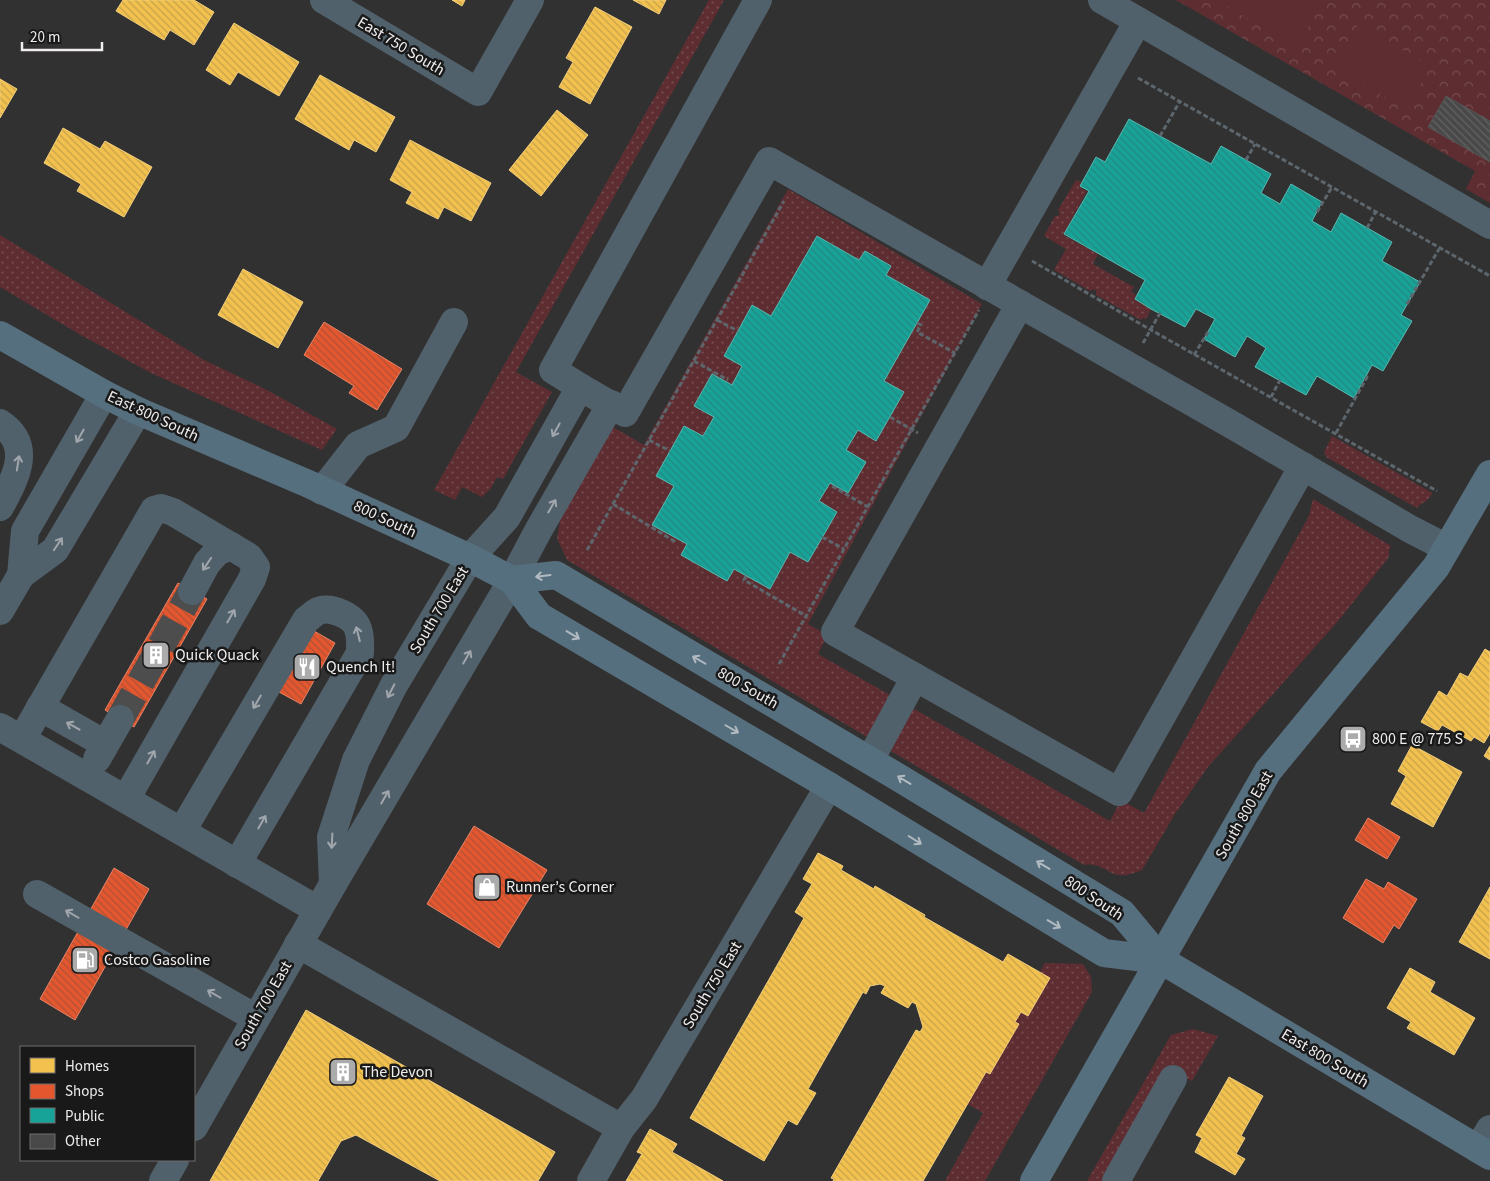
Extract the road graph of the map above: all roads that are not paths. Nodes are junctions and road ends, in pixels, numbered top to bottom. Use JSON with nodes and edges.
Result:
{"nodes":[{"id":1,"x":324,"y":0,"type":"edge"},
{"id":2,"x":530,"y":0,"type":"edge"},
{"id":3,"x":758,"y":0,"type":"edge"},
{"id":4,"x":1102,"y":0,"type":"edge"},
{"id":5,"x":1138,"y":21,"type":"junction"},
{"id":6,"x":1490,"y":225,"type":"edge"},
{"id":7,"x":986,"y":294,"type":"junction"},
{"id":8,"x":1020,"y":304,"type":"junction"},
{"id":9,"x":454,"y":322,"type":"dead end"},
{"id":10,"x":0,"y":335,"type":"edge"},
{"id":11,"x":580,"y":387,"type":"junction"},
{"id":12,"x":104,"y":394,"type":"junction"},
{"id":13,"x":611,"y":404,"type":"junction"},
{"id":14,"x":138,"y":411,"type":"junction"},
{"id":15,"x":0,"y":423,"type":"edge"},
{"id":16,"x":1303,"y":466,"type":"junction"},
{"id":17,"x":1490,"y":474,"type":"edge"},
{"id":18,"x":317,"y":488,"type":"junction"},
{"id":19,"x":0,"y":507,"type":"edge"},
{"id":20,"x":230,"y":546,"type":"junction"},
{"id":21,"x":1447,"y":548,"type":"junction"},
{"id":22,"x":470,"y":558,"type":"junction"},
{"id":23,"x":21,"y":575,"type":"junction"},
{"id":24,"x":512,"y":580,"type":"junction"},
{"id":25,"x":192,"y":591,"type":"tunnel mouth"},
{"id":26,"x":0,"y":611,"type":"edge"},
{"id":27,"x":915,"y":677,"type":"junction"},
{"id":28,"x":40,"y":707,"type":"junction"},
{"id":29,"x":120,"y":719,"type":"tunnel mouth"},
{"id":30,"x":11,"y":733,"type":"edge"},
{"id":31,"x":105,"y":744,"type":"junction"},
{"id":32,"x":870,"y":760,"type":"junction"},
{"id":33,"x":87,"y":777,"type":"junction"},
{"id":34,"x":829,"y":786,"type":"junction"},
{"id":35,"x":126,"y":799,"type":"junction"},
{"id":36,"x":182,"y":831,"type":"junction"},
{"id":37,"x":237,"y":864,"type":"junction"},
{"id":38,"x":332,"y":884,"type":"junction"},
{"id":39,"x":37,"y":894,"type":"dead end"},
{"id":40,"x":318,"y":910,"type":"junction"},
{"id":41,"x":298,"y":944,"type":"junction"},
{"id":42,"x":1161,"y":960,"type":"junction"},
{"id":43,"x":256,"y":1018,"type":"junction"},
{"id":44,"x":1174,"y":1079,"type":"dead end"},
{"id":45,"x":195,"y":1125,"type":"edge"},
{"id":46,"x":621,"y":1128,"type":"junction"},
{"id":47,"x":1486,"y":1145,"type":"edge"},
{"id":48,"x":174,"y":1161,"type":"edge"},
{"id":49,"x":163,"y":1181,"type":"edge"},
{"id":50,"x":591,"y":1181,"type":"edge"},
{"id":51,"x":1034,"y":1181,"type":"edge"},
{"id":52,"x":1116,"y":1181,"type":"edge"}],
"edges":[{"from":1,"to":2,"type":"street","name":"East 750 South"},
{"from":3,"to":11,"type":"street"},
{"from":4,"to":5,"type":"street"},
{"from":5,"to":6,"type":"street"},
{"from":5,"to":7,"type":"street"},
{"from":7,"to":8,"type":"street"},
{"from":7,"to":13,"type":"street"},
{"from":8,"to":16,"type":"street"},
{"from":8,"to":27,"type":"street"},
{"from":9,"to":18,"type":"street"},
{"from":10,"to":12,"type":"main road","name":"East 800 South"},
{"from":11,"to":13,"type":"street"},
{"from":11,"to":22,"type":"street","name":"South 700 East","one_way":true},
{"from":12,"to":14,"type":"main road","name":"East 800 South"},
{"from":12,"to":23,"type":"street","one_way":true},
{"from":24,"to":13,"type":"street","name":"South 700 East","one_way":true},
{"from":14,"to":18,"type":"main road","name":"East 800 South"},
{"from":23,"to":14,"type":"street","one_way":true},
{"from":19,"to":15,"type":"street","one_way":true},
{"from":16,"to":21,"type":"street"},
{"from":16,"to":27,"type":"street"},
{"from":17,"to":21,"type":"main road","name":"South 800 East"},
{"from":18,"to":22,"type":"main road","name":"800 South"},
{"from":20,"to":25,"type":"street","one_way":true},
{"from":20,"to":28,"type":"street"},
{"from":35,"to":20,"type":"street","one_way":true},
{"from":21,"to":42,"type":"main road","name":"South 800 East"},
{"from":22,"to":24,"type":"main road","name":"800 South"},
{"from":22,"to":38,"type":"street","name":"South 700 East","one_way":true},
{"from":23,"to":26,"type":"street"},
{"from":32,"to":24,"type":"main road","name":"800 South","one_way":true},
{"from":24,"to":34,"type":"main road","name":"800 South","one_way":true},
{"from":38,"to":24,"type":"street","name":"South 700 East","one_way":true},
{"from":27,"to":32,"type":"street"},
{"from":28,"to":30,"type":"street"},
{"from":31,"to":28,"type":"street","one_way":true},
{"from":29,"to":31,"type":"street"},
{"from":30,"to":33,"type":"street"},
{"from":31,"to":33,"type":"street"},
{"from":42,"to":32,"type":"main road","name":"800 South","one_way":true},
{"from":33,"to":35,"type":"street"},
{"from":34,"to":42,"type":"main road","name":"800 South","one_way":true},
{"from":34,"to":46,"type":"street","name":"South 750 East"},
{"from":35,"to":36,"type":"street"},
{"from":36,"to":37,"type":"street"},
{"from":37,"to":36,"type":"street","one_way":true},
{"from":37,"to":40,"type":"street"},
{"from":38,"to":40,"type":"street","name":"South 700 East"},
{"from":43,"to":39,"type":"street","one_way":true},
{"from":40,"to":41,"type":"street","name":"South 700 East"},
{"from":41,"to":43,"type":"street","name":"South 700 East"},
{"from":41,"to":46,"type":"street"},
{"from":42,"to":47,"type":"main road","name":"East 800 South"},
{"from":42,"to":51,"type":"main road","name":"South 800 East"},
{"from":43,"to":45,"type":"street","name":"South 700 East"},
{"from":44,"to":52,"type":"street"},
{"from":46,"to":50,"type":"street","name":"South 750 East"},
{"from":48,"to":49,"type":"street"}]}
